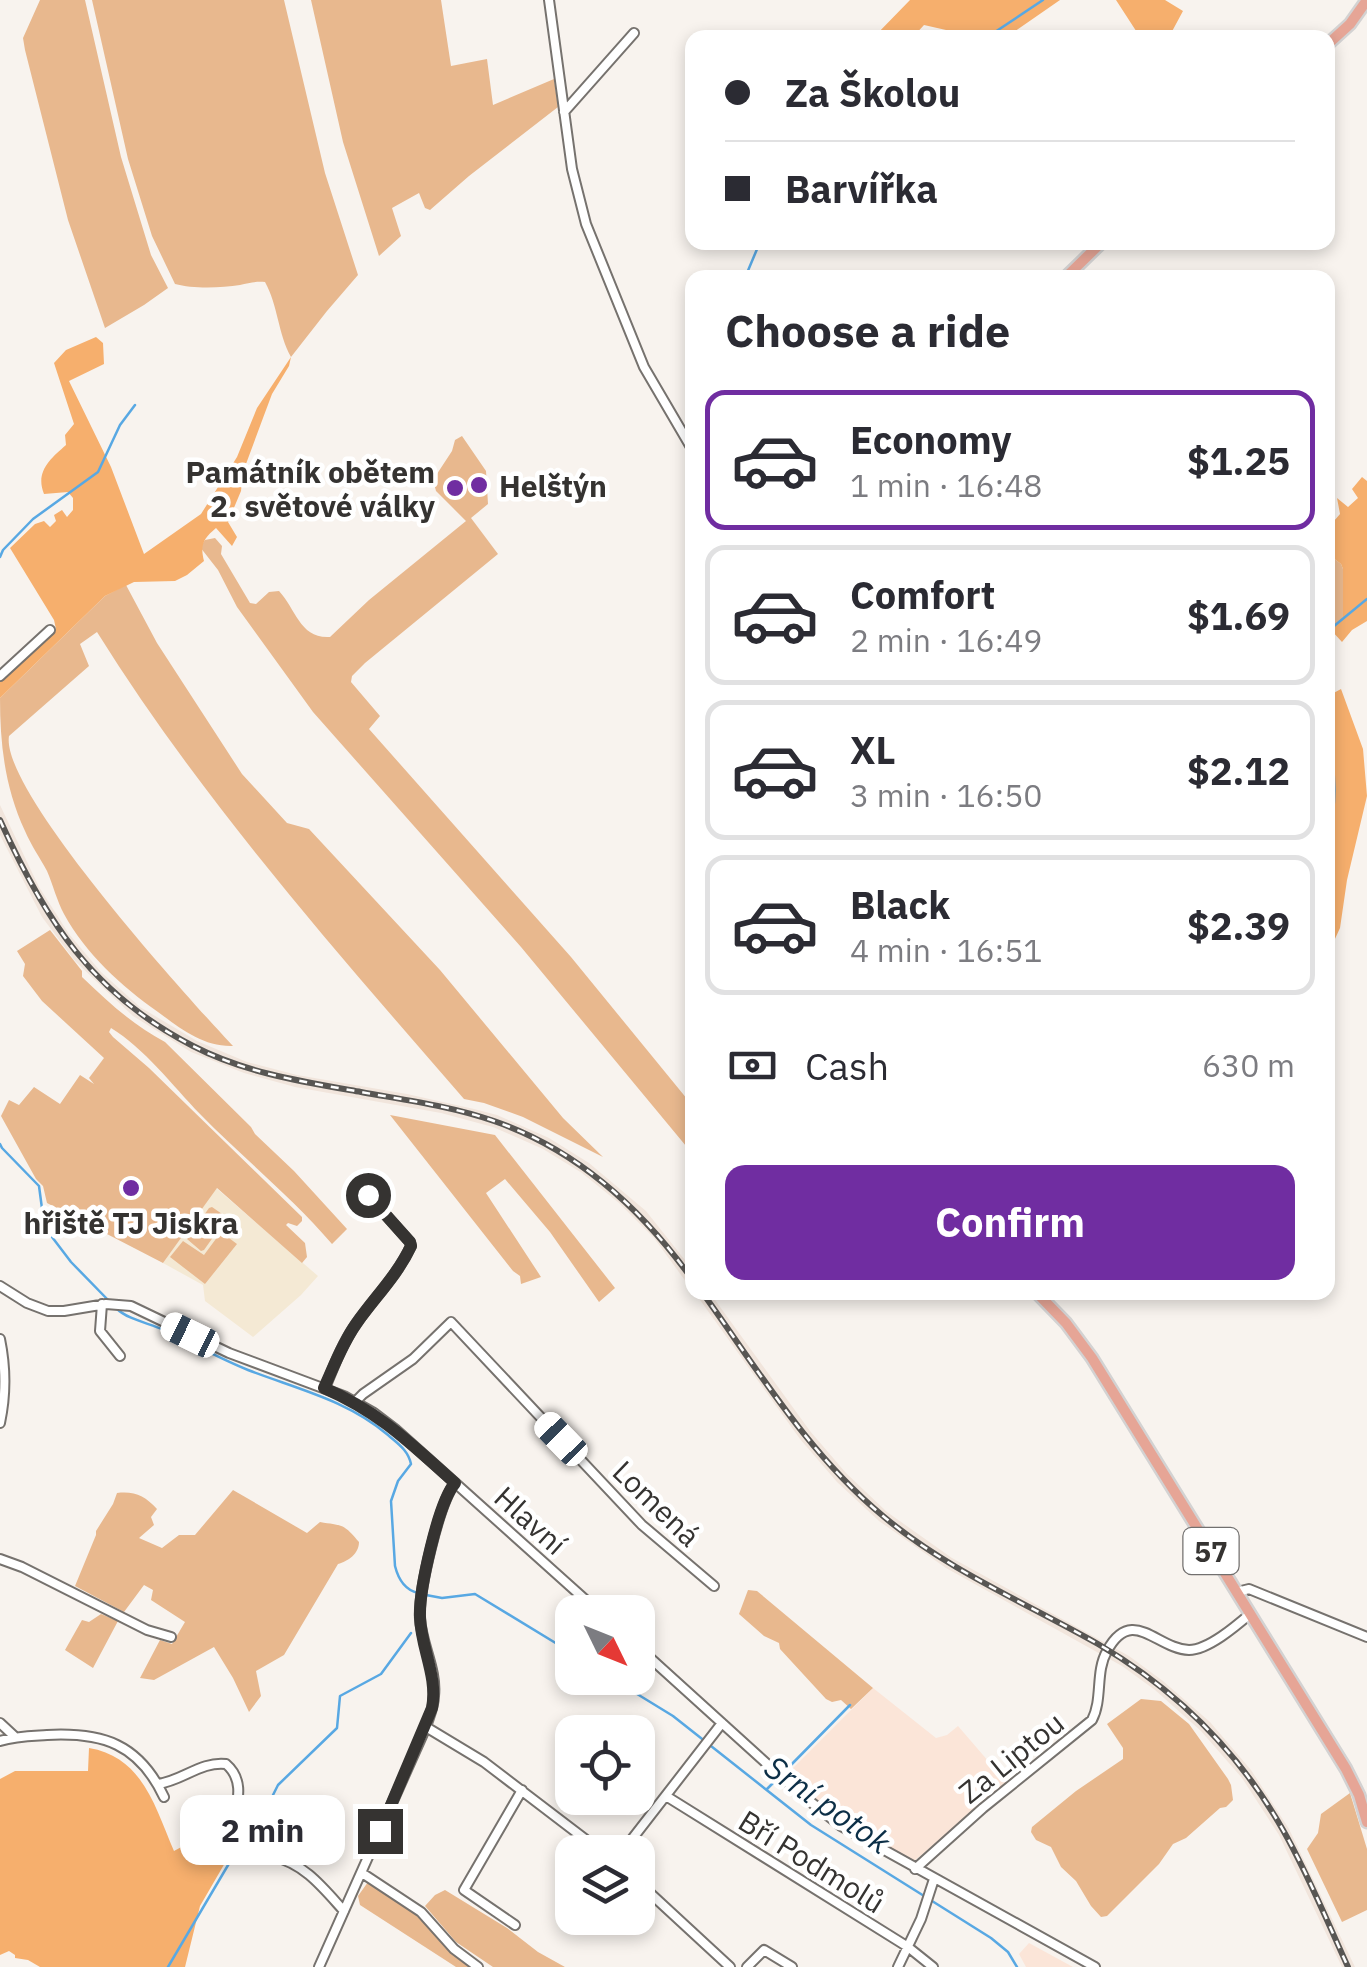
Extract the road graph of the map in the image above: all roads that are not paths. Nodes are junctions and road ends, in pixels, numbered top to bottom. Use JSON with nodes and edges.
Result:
{"nodes":[{"id":1,"x":549,"y":0,"type":"edge"},
{"id":2,"x":1367,"y":0,"type":"edge"},
{"id":3,"x":634,"y":34,"type":"dead end"},
{"id":4,"x":1335,"y":38,"type":"edge"},
{"id":5,"x":564,"y":112,"type":"junction"},
{"id":6,"x":1094,"y":250,"type":"edge"},
{"id":7,"x":1073,"y":270,"type":"edge"},
{"id":8,"x":685,"y":435,"type":"edge"},
{"id":9,"x":50,"y":630,"type":"dead end"},
{"id":10,"x":0,"y":676,"type":"edge"},
{"id":11,"x":368,"y":1195,"type":"dead end"},
{"id":12,"x":0,"y":1286,"type":"edge"},
{"id":13,"x":1044,"y":1300,"type":"edge"},
{"id":14,"x":104,"y":1304,"type":"junction"},
{"id":15,"x":0,"y":1340,"type":"edge"},
{"id":16,"x":120,"y":1356,"type":"dead end"},
{"id":17,"x":324,"y":1388,"type":"junction"},
{"id":18,"x":355,"y":1402,"type":"junction"},
{"id":19,"x":0,"y":1424,"type":"edge"},
{"id":20,"x":455,"y":1483,"type":"junction"},
{"id":21,"x":0,"y":1559,"type":"edge"},
{"id":22,"x":714,"y":1586,"type":"dead end"},
{"id":23,"x":1236,"y":1592,"type":"junction"},
{"id":24,"x":580,"y":1595,"type":"edge"},
{"id":25,"x":1250,"y":1614,"type":"junction"},
{"id":26,"x":171,"y":1637,"type":"dead end"},
{"id":27,"x":1367,"y":1637,"type":"edge"},
{"id":28,"x":655,"y":1662,"type":"edge"},
{"id":29,"x":0,"y":1723,"type":"edge"},
{"id":30,"x":722,"y":1723,"type":"junction"},
{"id":31,"x":426,"y":1727,"type":"junction"},
{"id":32,"x":14,"y":1736,"type":"junction"},
{"id":33,"x":0,"y":1741,"type":"edge"},
{"id":34,"x":158,"y":1784,"type":"junction"},
{"id":35,"x":522,"y":1790,"type":"junction"},
{"id":36,"x":666,"y":1796,"type":"junction"},
{"id":37,"x":164,"y":1797,"type":"dead end"},
{"id":38,"x":1367,"y":1822,"type":"edge"},
{"id":39,"x":580,"y":1835,"type":"edge"},
{"id":40,"x":635,"y":1835,"type":"edge"},
{"id":41,"x":915,"y":1869,"type":"junction"},
{"id":42,"x":362,"y":1872,"type":"junction"},
{"id":43,"x":934,"y":1879,"type":"junction"},
{"id":44,"x":655,"y":1898,"type":"edge"},
{"id":45,"x":344,"y":1911,"type":"junction"},
{"id":46,"x":515,"y":1925,"type":"dead end"},
{"id":47,"x":908,"y":1947,"type":"junction"},
{"id":48,"x":319,"y":1967,"type":"edge"},
{"id":49,"x":478,"y":1967,"type":"edge"},
{"id":50,"x":730,"y":1967,"type":"edge"},
{"id":51,"x":747,"y":1967,"type":"edge"},
{"id":52,"x":792,"y":1967,"type":"edge"},
{"id":53,"x":898,"y":1967,"type":"edge"},
{"id":54,"x":933,"y":1967,"type":"edge"},
{"id":55,"x":1096,"y":1967,"type":"edge"}],
"edges":[{"from":1,"to":5,"type":"street"},
{"from":2,"to":4,"type":"main road"},
{"from":3,"to":5,"type":"street"},
{"from":5,"to":8,"type":"street"},
{"from":6,"to":7,"type":"main road"},
{"from":9,"to":10,"type":"street"},
{"from":11,"to":17,"type":"street"},
{"from":12,"to":14,"type":"street","name":"Hlavní"},
{"from":13,"to":23,"type":"main road","number":"57"},
{"from":14,"to":16,"type":"street"},
{"from":14,"to":17,"type":"street","name":"Hlavní"},
{"from":15,"to":19,"type":"street"},
{"from":17,"to":18,"type":"street","name":"Hlavní"},
{"from":18,"to":20,"type":"street","name":"Hlavní"},
{"from":18,"to":22,"type":"street","name":"Lomená"},
{"from":20,"to":24,"type":"street","name":"Hlavní"},
{"from":20,"to":31,"type":"street"},
{"from":21,"to":26,"type":"street"},
{"from":23,"to":25,"type":"main road","number":"57"},
{"from":23,"to":27,"type":"street"},
{"from":25,"to":38,"type":"main road","number":"57"},
{"from":25,"to":41,"type":"street","name":"Za Liptou"},
{"from":28,"to":30,"type":"street"},
{"from":29,"to":32,"type":"street"},
{"from":30,"to":36,"type":"street"},
{"from":30,"to":41,"type":"street"},
{"from":31,"to":35,"type":"street"},
{"from":31,"to":42,"type":"street"},
{"from":32,"to":33,"type":"street"},
{"from":32,"to":34,"type":"street"},
{"from":34,"to":37,"type":"street"},
{"from":34,"to":45,"type":"street"},
{"from":35,"to":39,"type":"street"},
{"from":35,"to":46,"type":"street"},
{"from":36,"to":40,"type":"street"},
{"from":36,"to":47,"type":"street","name":"Bří Podmolů"},
{"from":41,"to":43,"type":"street"},
{"from":42,"to":45,"type":"street"},
{"from":42,"to":49,"type":"street"},
{"from":43,"to":47,"type":"street"},
{"from":43,"to":55,"type":"street"},
{"from":44,"to":50,"type":"street"},
{"from":45,"to":48,"type":"street"},
{"from":47,"to":53,"type":"street"},
{"from":47,"to":54,"type":"street","name":"Bří Podmolů"},
{"from":51,"to":52,"type":"street"}]}
